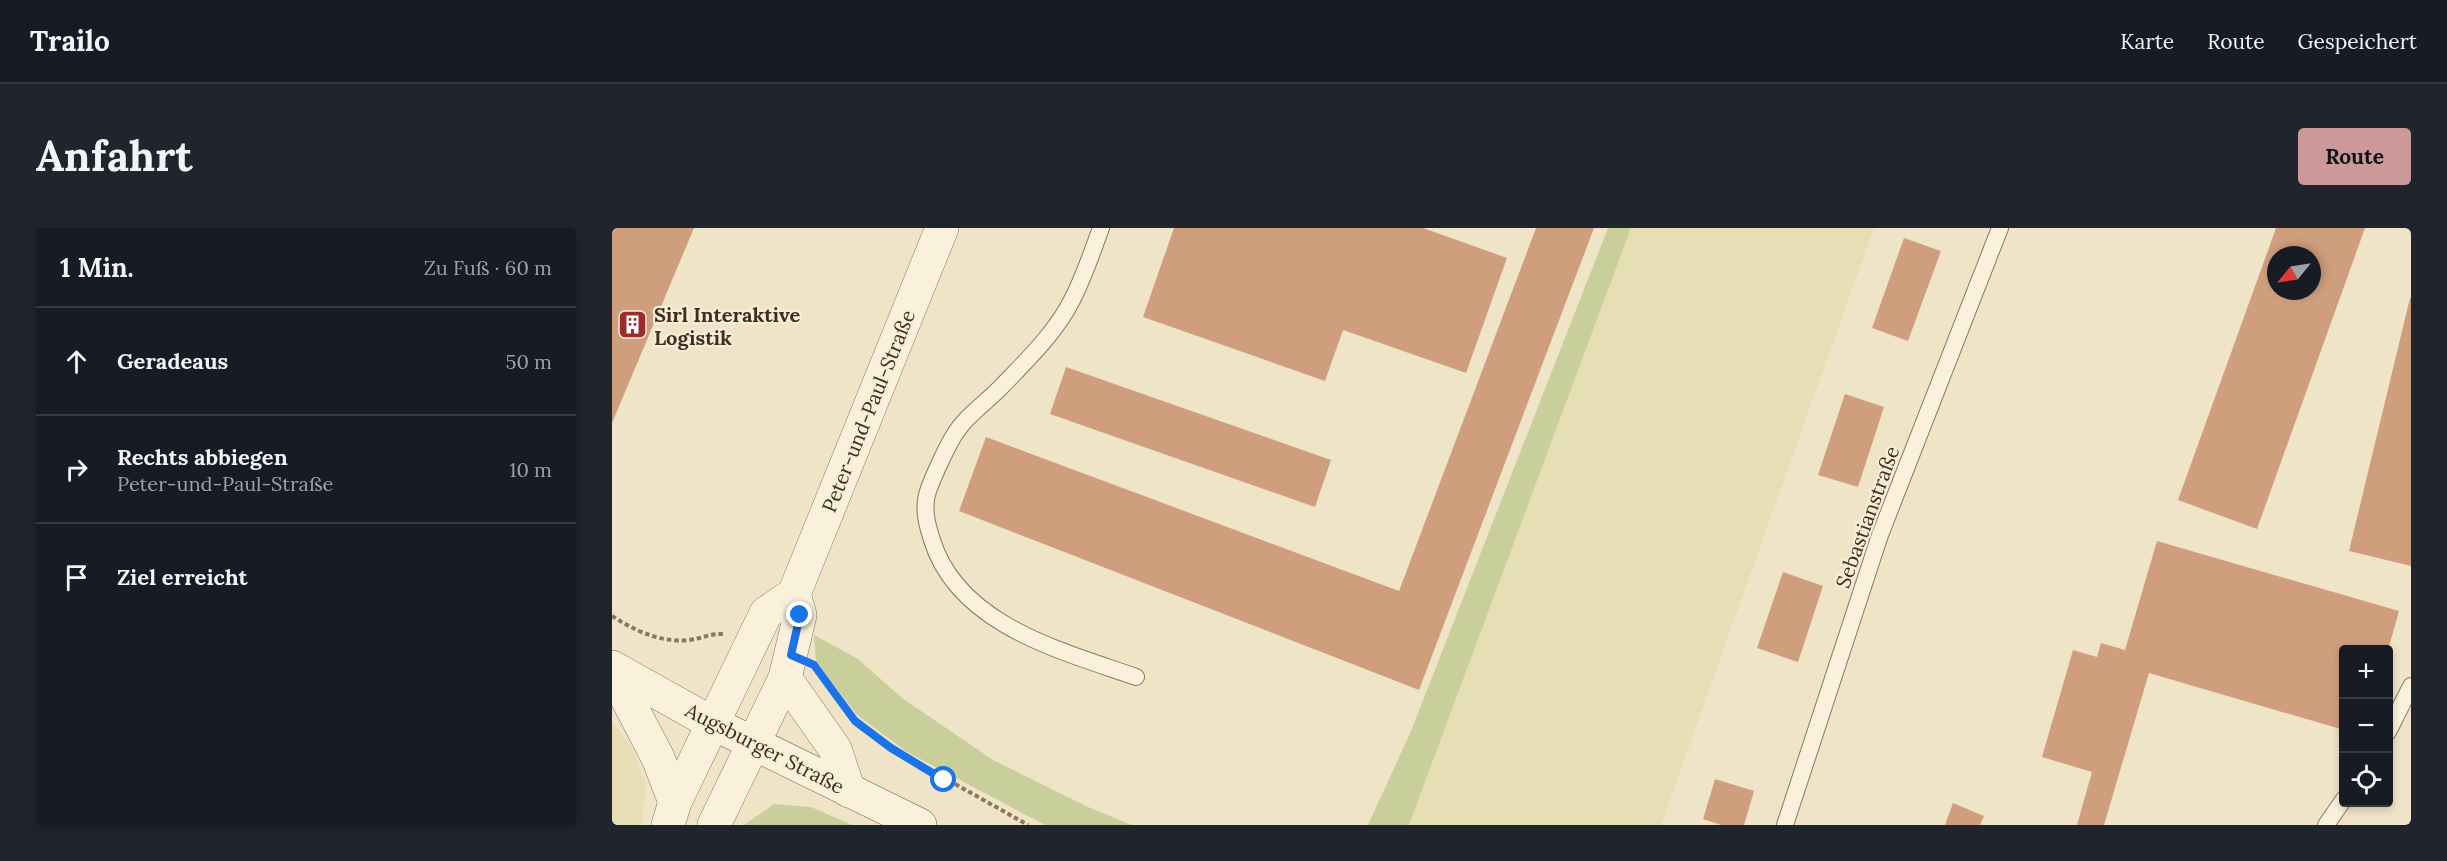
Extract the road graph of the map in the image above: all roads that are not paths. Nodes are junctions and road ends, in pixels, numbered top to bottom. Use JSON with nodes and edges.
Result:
{"nodes":[{"id":1,"x":942,"y":228,"type":"edge"},
{"id":2,"x":1101,"y":228,"type":"edge"},
{"id":3,"x":2000,"y":228,"type":"edge"},
{"id":4,"x":794,"y":594,"type":"junction"},
{"id":5,"x":612,"y":668,"type":"edge"},
{"id":6,"x":1136,"y":677,"type":"dead end"},
{"id":7,"x":784,"y":678,"type":"junction"},
{"id":8,"x":2411,"y":686,"type":"edge"},
{"id":9,"x":2393,"y":722,"type":"edge"},
{"id":10,"x":712,"y":723,"type":"junction"},
{"id":11,"x":754,"y":744,"type":"junction"},
{"id":12,"x":849,"y":791,"type":"junction"},
{"id":13,"x":2339,"y":805,"type":"edge"},
{"id":14,"x":671,"y":813,"type":"edge"},
{"id":15,"x":714,"y":825,"type":"edge"},
{"id":16,"x":920,"y":825,"type":"edge"},
{"id":17,"x":1785,"y":825,"type":"edge"},
{"id":18,"x":2326,"y":825,"type":"edge"}],
"edges":[{"from":1,"to":4,"type":"street","name":"Peter-und-Paul-Straße"},
{"from":2,"to":6,"type":"lane"},
{"from":3,"to":17,"type":"lane","name":"Sebastianstraße"},
{"from":4,"to":7,"type":"street","name":"Peter-und-Paul-Straße"},
{"from":4,"to":10,"type":"street"},
{"from":5,"to":10,"type":"street","name":"Augsburger Straße"},
{"from":5,"to":14,"type":"street"},
{"from":7,"to":11,"type":"street","name":"Peter-und-Paul-Straße"},
{"from":7,"to":12,"type":"street"},
{"from":8,"to":9,"type":"lane"},
{"from":10,"to":11,"type":"street","name":"Augsburger Straße"},
{"from":10,"to":14,"type":"street"},
{"from":11,"to":12,"type":"street","name":"Augsburger Straße"},
{"from":11,"to":15,"type":"street","name":"Peter-und-Paul-Straße"},
{"from":12,"to":16,"type":"street","name":"Augsburger Straße"},
{"from":13,"to":18,"type":"lane"}]}
